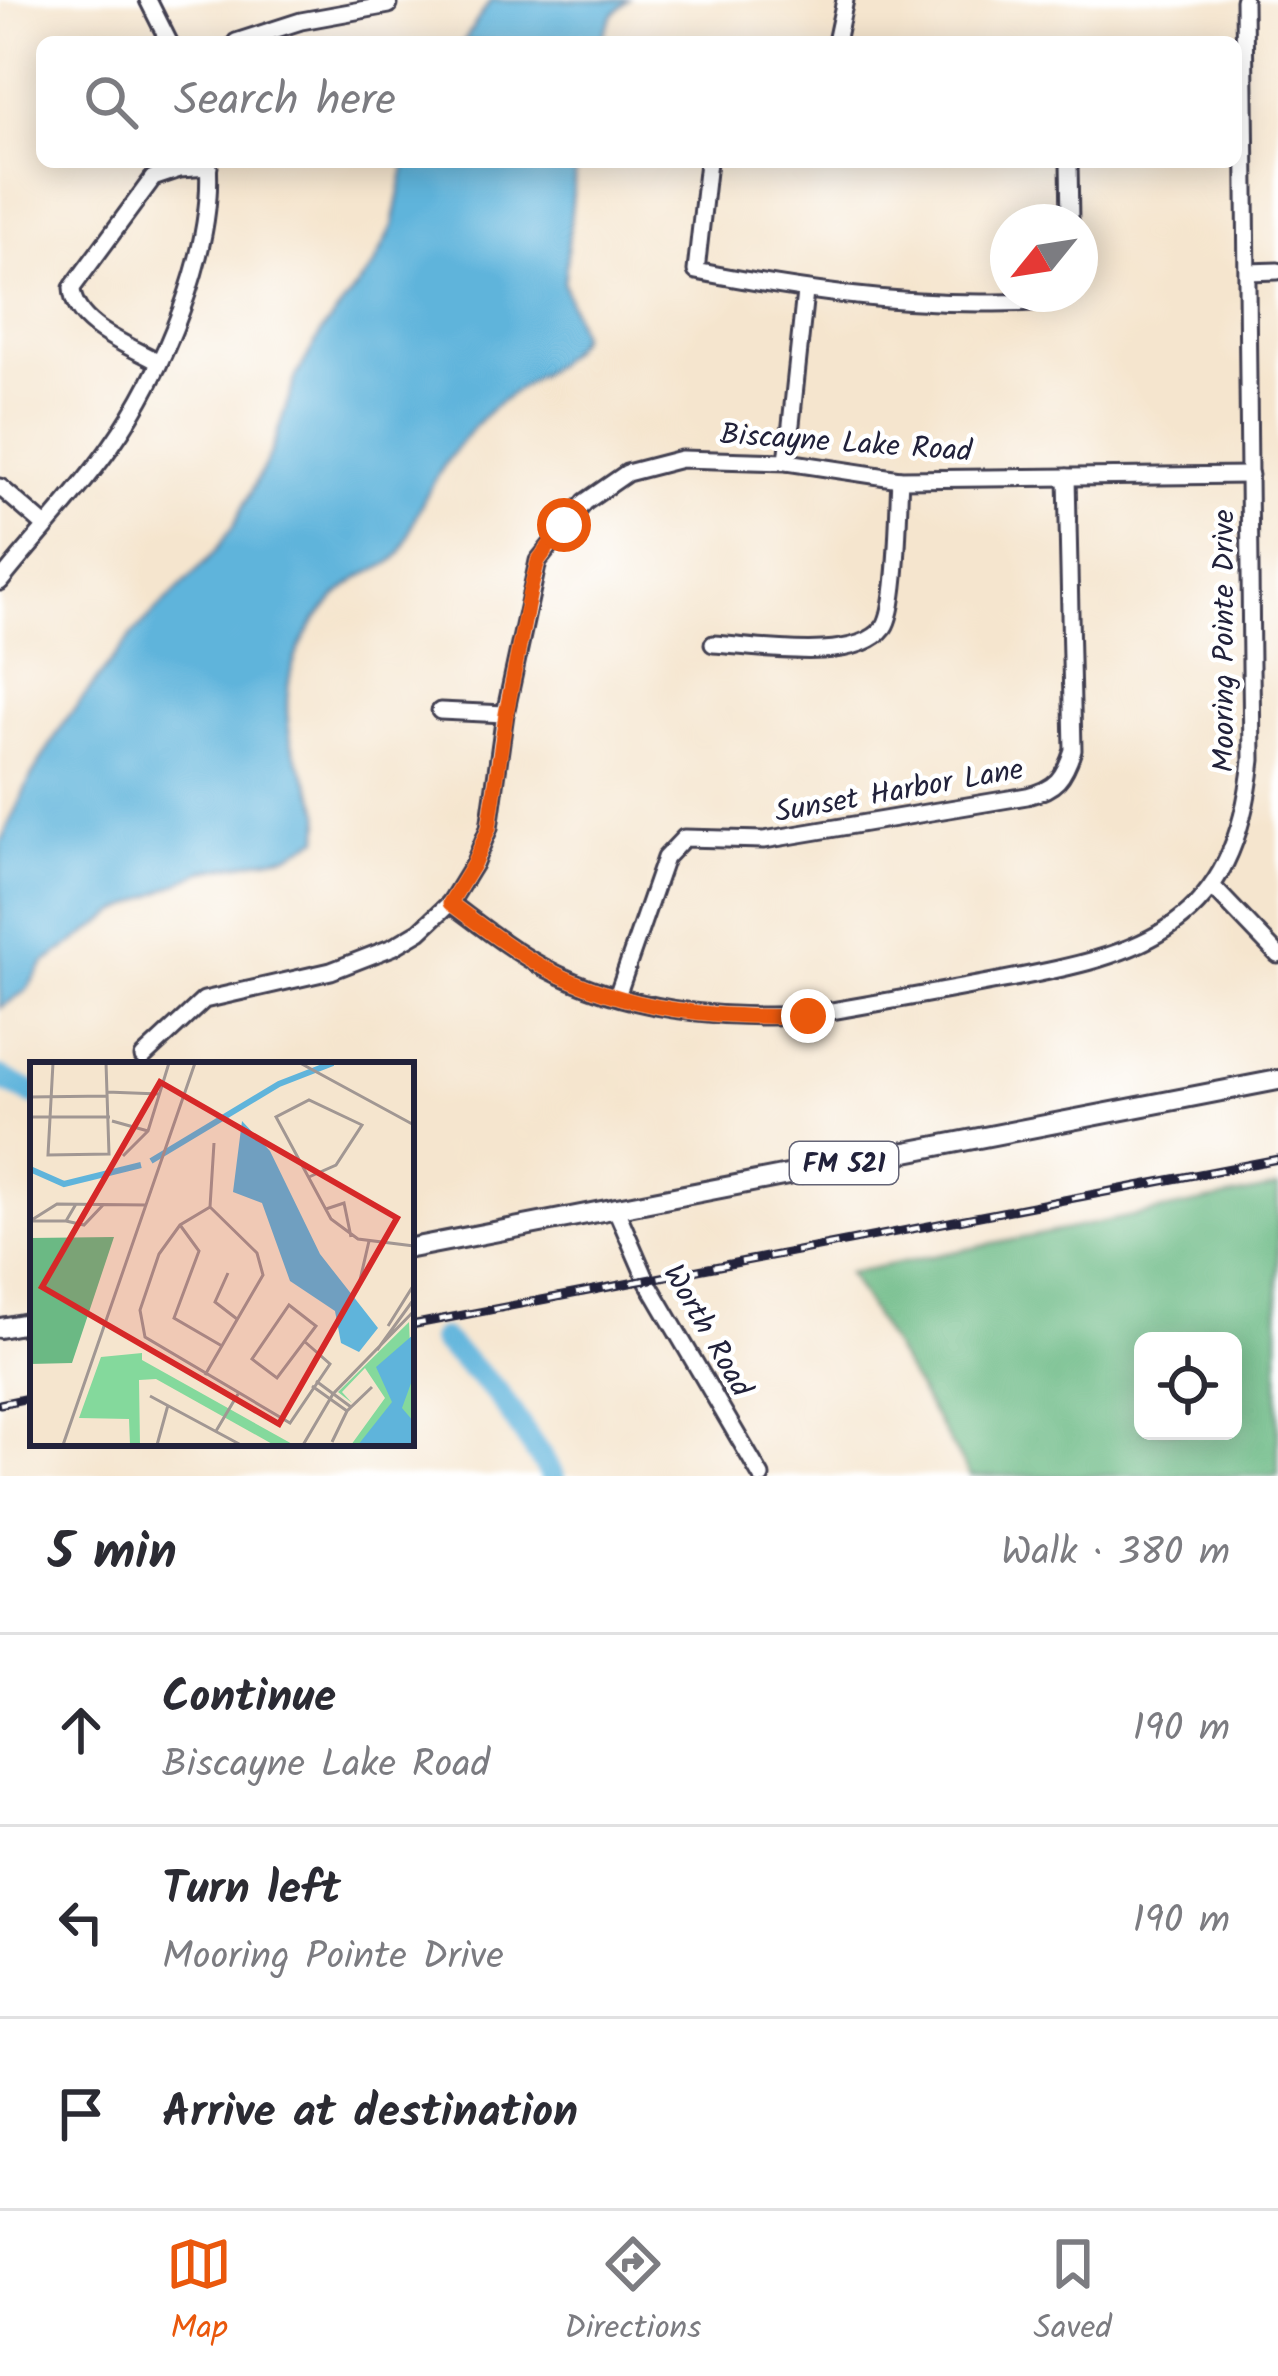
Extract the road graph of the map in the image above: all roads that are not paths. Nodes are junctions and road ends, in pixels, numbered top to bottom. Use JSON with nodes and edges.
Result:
{"nodes":[{"id":1,"x":148,"y":0,"type":"edge"},
{"id":2,"x":845,"y":0,"type":"edge"},
{"id":3,"x":1244,"y":0,"type":"edge"},
{"id":4,"x":389,"y":5,"type":"dead end"},
{"id":5,"x":166,"y":36,"type":"edge"},
{"id":6,"x":255,"y":36,"type":"edge"},
{"id":7,"x":837,"y":36,"type":"edge"},
{"id":8,"x":191,"y":168,"type":"edge"},
{"id":9,"x":208,"y":168,"type":"edge"},
{"id":10,"x":707,"y":168,"type":"edge"},
{"id":11,"x":1070,"y":168,"type":"edge"},
{"id":12,"x":1070,"y":204,"type":"edge"},
{"id":13,"x":1248,"y":272,"type":"junction"},
{"id":14,"x":1278,"y":272,"type":"edge"},
{"id":15,"x":805,"y":292,"type":"junction"},
{"id":16,"x":990,"y":303,"type":"edge"},
{"id":17,"x":157,"y":361,"type":"junction"},
{"id":18,"x":787,"y":463,"type":"junction"},
{"id":19,"x":1250,"y":475,"type":"junction"},
{"id":20,"x":1066,"y":477,"type":"junction"},
{"id":21,"x":900,"y":479,"type":"junction"},
{"id":22,"x":0,"y":487,"type":"edge"},
{"id":23,"x":44,"y":526,"type":"junction"},
{"id":24,"x":0,"y":582,"type":"edge"},
{"id":25,"x":713,"y":644,"type":"dead end"},
{"id":26,"x":440,"y":711,"type":"dead end"},
{"id":27,"x":506,"y":714,"type":"junction"},
{"id":28,"x":1212,"y":886,"type":"junction"},
{"id":29,"x":450,"y":903,"type":"junction"},
{"id":30,"x":1278,"y":955,"type":"edge"},
{"id":31,"x":617,"y":996,"type":"junction"},
{"id":32,"x":143,"y":1057,"type":"dead end"},
{"id":33,"x":1278,"y":1080,"type":"edge"},
{"id":34,"x":615,"y":1208,"type":"junction"},
{"id":35,"x":414,"y":1247,"type":"edge"},
{"id":36,"x":30,"y":1323,"type":"edge"},
{"id":37,"x":0,"y":1328,"type":"edge"},
{"id":38,"x":761,"y":1476,"type":"edge"}],
"edges":[{"from":1,"to":5,"type":"street"},
{"from":2,"to":7,"type":"street"},
{"from":3,"to":13,"type":"street","name":"Mooring Pointe Drive"},
{"from":4,"to":6,"type":"street"},
{"from":8,"to":17,"type":"street"},
{"from":9,"to":17,"type":"street"},
{"from":10,"to":15,"type":"street"},
{"from":11,"to":12,"type":"street"},
{"from":13,"to":14,"type":"street"},
{"from":13,"to":19,"type":"street","name":"Mooring Pointe Drive"},
{"from":15,"to":16,"type":"street"},
{"from":15,"to":18,"type":"street"},
{"from":17,"to":23,"type":"street"},
{"from":18,"to":21,"type":"street","name":"Biscayne Lake Road"},
{"from":18,"to":27,"type":"street","name":"Biscayne Lake Road"},
{"from":19,"to":20,"type":"street","name":"Biscayne Lake Road"},
{"from":19,"to":28,"type":"street","name":"Mooring Pointe Drive"},
{"from":20,"to":21,"type":"street","name":"Biscayne Lake Road"},
{"from":20,"to":31,"type":"street","name":"Sunset Harbor Lane"},
{"from":21,"to":25,"type":"street"},
{"from":22,"to":23,"type":"street"},
{"from":23,"to":24,"type":"street"},
{"from":26,"to":27,"type":"street"},
{"from":27,"to":29,"type":"street","name":"Biscayne Lake Road"},
{"from":28,"to":30,"type":"street"},
{"from":28,"to":31,"type":"street","name":"Mooring Pointe Drive"},
{"from":29,"to":31,"type":"street","name":"Mooring Pointe Drive"},
{"from":29,"to":32,"type":"street","name":"Biscayne Lake Road"},
{"from":33,"to":34,"type":"main road","number":"FM 521"},
{"from":34,"to":35,"type":"main road","number":"FM 521"},
{"from":34,"to":38,"type":"street","name":"Worth Road"},
{"from":36,"to":37,"type":"main road"}]}
